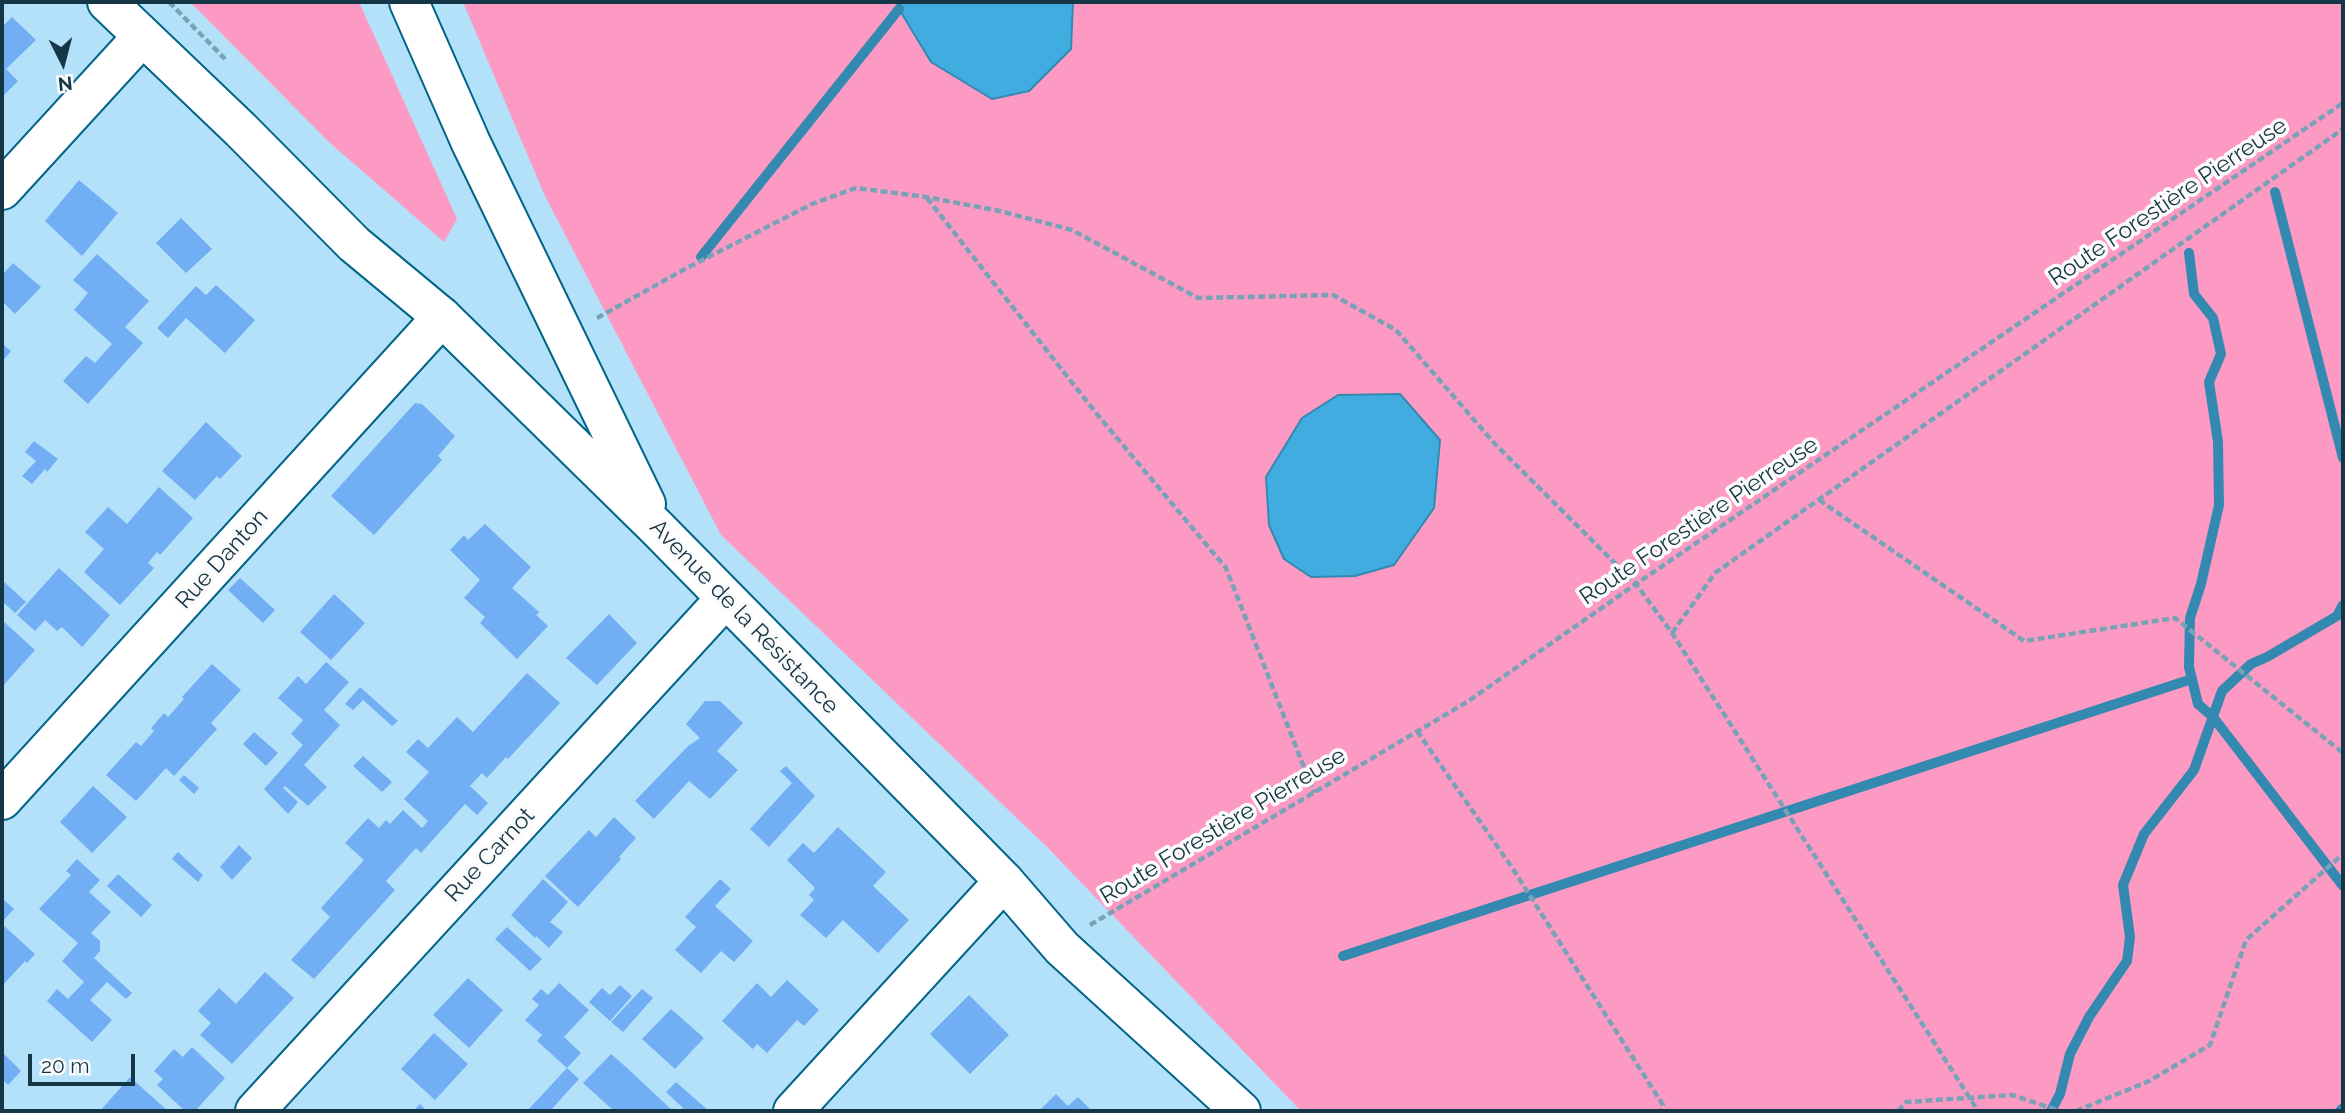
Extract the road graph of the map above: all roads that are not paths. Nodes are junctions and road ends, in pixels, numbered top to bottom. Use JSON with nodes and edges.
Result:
{"nodes":[{"id":1,"x":107,"y":2,"type":"edge"},
{"id":2,"x":409,"y":2,"type":"edge"},
{"id":3,"x":142,"y":37,"type":"junction"},
{"id":4,"x":2,"y":190,"type":"edge"},
{"id":5,"x":442,"y":317,"type":"junction"},
{"id":6,"x":657,"y":528,"type":"junction"},
{"id":7,"x":725,"y":598,"type":"junction"},
{"id":8,"x":2,"y":800,"type":"edge"},
{"id":9,"x":1004,"y":881,"type":"junction"},
{"id":10,"x":255,"y":1111,"type":"edge"},
{"id":11,"x":793,"y":1111,"type":"edge"},
{"id":12,"x":1241,"y":1111,"type":"edge"}],
"edges":[{"from":1,"to":3,"type":"main road","name":"Avenue de la Résistance"},
{"from":2,"to":6,"type":"main road"},
{"from":3,"to":4,"type":"main road"},
{"from":3,"to":5,"type":"main road","name":"Avenue de la Résistance"},
{"from":5,"to":6,"type":"main road","name":"Avenue de la Résistance"},
{"from":5,"to":8,"type":"main road","name":"Rue Danton"},
{"from":6,"to":7,"type":"main road","name":"Avenue de la Résistance"},
{"from":7,"to":9,"type":"main road","name":"Avenue de la Résistance"},
{"from":7,"to":10,"type":"main road","name":"Rue Carnot"},
{"from":9,"to":11,"type":"main road"},
{"from":9,"to":12,"type":"main road","name":"Avenue de la Résistance"}]}
